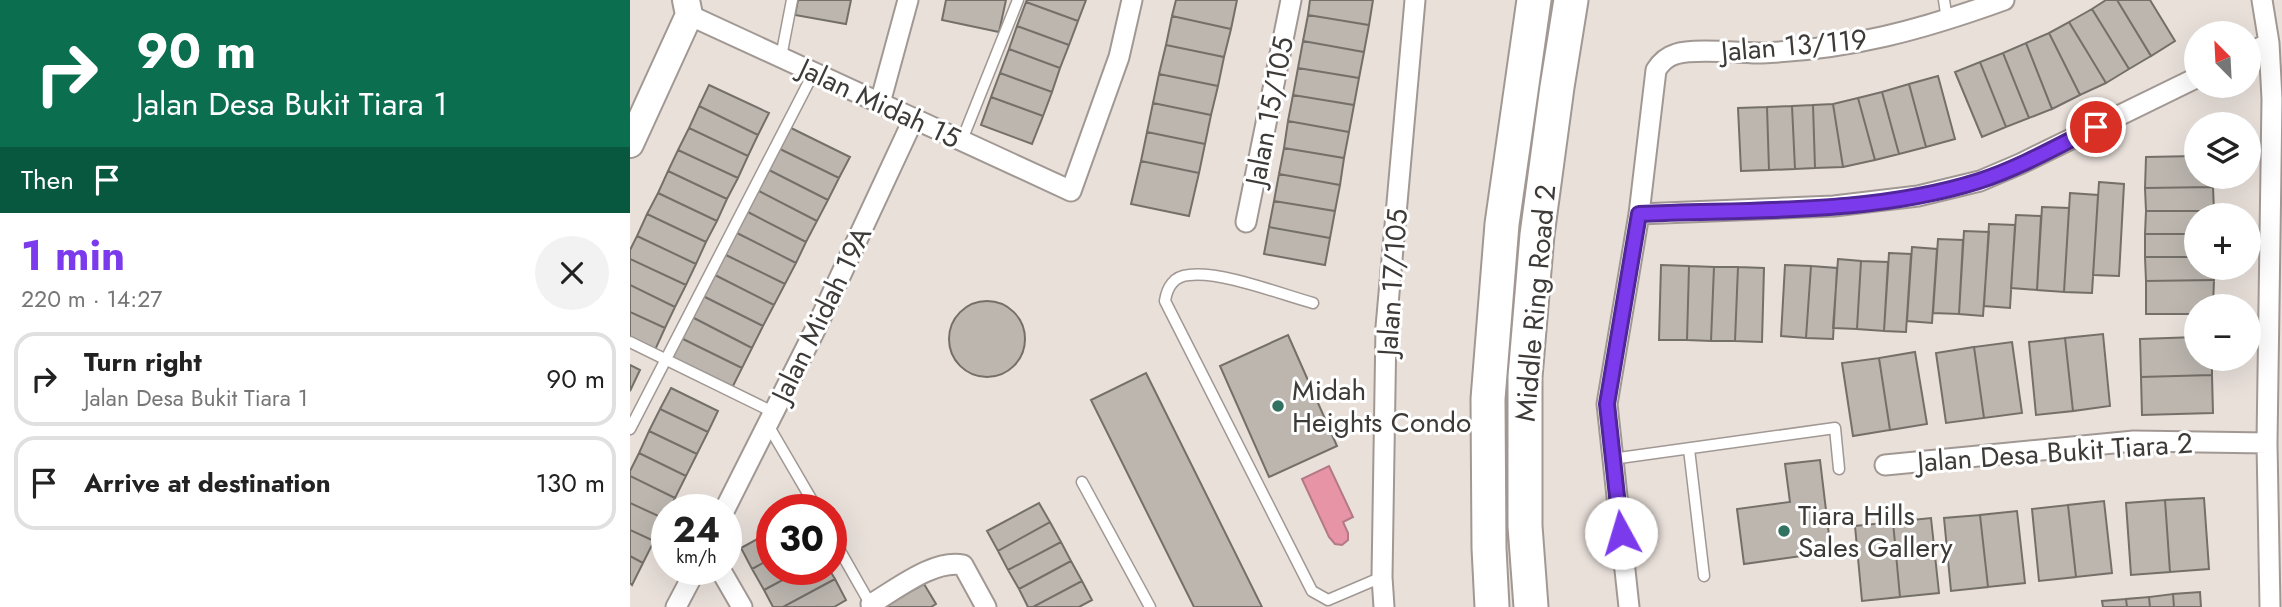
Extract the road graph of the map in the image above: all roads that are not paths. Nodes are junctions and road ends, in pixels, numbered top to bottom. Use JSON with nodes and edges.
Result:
{"nodes":[{"id":1,"x":792,"y":0,"type":"edge"},
{"id":2,"x":908,"y":0,"type":"edge"},
{"id":3,"x":1018,"y":0,"type":"edge"},
{"id":4,"x":1132,"y":0,"type":"edge"},
{"id":5,"x":1291,"y":0,"type":"edge"},
{"id":6,"x":1415,"y":0,"type":"edge"},
{"id":7,"x":1534,"y":0,"type":"edge"},
{"id":8,"x":1571,"y":0,"type":"edge"},
{"id":9,"x":1944,"y":0,"type":"edge"},
{"id":10,"x":2004,"y":0,"type":"edge"},
{"id":11,"x":2262,"y":0,"type":"edge"},
{"id":12,"x":688,"y":8,"type":"edge"},
{"id":13,"x":1947,"y":21,"type":"junction"},
{"id":14,"x":2269,"y":43,"type":"junction"},
{"id":15,"x":2261,"y":47,"type":"edge"},
{"id":16,"x":780,"y":57,"type":"junction"},
{"id":17,"x":814,"y":72,"type":"junction"},
{"id":18,"x":2184,"y":84,"type":"edge"},
{"id":19,"x":880,"y":103,"type":"junction"},
{"id":20,"x":914,"y":118,"type":"junction"},
{"id":21,"x":962,"y":141,"type":"junction"},
{"id":22,"x":630,"y":144,"type":"edge"},
{"id":23,"x":1639,"y":214,"type":"junction"},
{"id":24,"x":1246,"y":222,"type":"dead end"},
{"id":25,"x":1313,"y":303,"type":"dead end"},
{"id":26,"x":630,"y":342,"type":"edge"},
{"id":27,"x":664,"y":360,"type":"junction"},
{"id":28,"x":770,"y":418,"type":"junction"},
{"id":29,"x":630,"y":429,"type":"edge"},
{"id":30,"x":2267,"y":443,"type":"junction"},
{"id":31,"x":1689,"y":449,"type":"junction"},
{"id":32,"x":1612,"y":459,"type":"junction"},
{"id":33,"x":1885,"y":465,"type":"dead end"},
{"id":34,"x":1839,"y":469,"type":"dead end"},
{"id":35,"x":1082,"y":482,"type":"dead end"},
{"id":36,"x":732,"y":494,"type":"edge"},
{"id":37,"x":809,"y":494,"type":"edge"},
{"id":38,"x":847,"y":563,"type":"edge"},
{"id":39,"x":1704,"y":576,"type":"dead end"},
{"id":40,"x":1381,"y":577,"type":"junction"},
{"id":41,"x":688,"y":585,"type":"edge"},
{"id":42,"x":729,"y":585,"type":"edge"},
{"id":43,"x":872,"y":606,"type":"edge"},
{"id":44,"x":676,"y":607,"type":"edge"},
{"id":45,"x":741,"y":607,"type":"edge"},
{"id":46,"x":986,"y":607,"type":"edge"},
{"id":47,"x":1150,"y":607,"type":"edge"},
{"id":48,"x":1384,"y":607,"type":"edge"},
{"id":49,"x":1492,"y":607,"type":"edge"},
{"id":50,"x":1531,"y":607,"type":"edge"},
{"id":51,"x":1629,"y":607,"type":"edge"},
{"id":52,"x":2270,"y":607,"type":"edge"}],
"edges":[{"from":1,"to":16,"type":"lane"},
{"from":2,"to":19,"type":"street"},
{"from":3,"to":21,"type":"lane"},
{"from":4,"to":21,"type":"street","name":"Jalan Midah 15"},
{"from":5,"to":24,"type":"street","name":"Jalan 15/105"},
{"from":6,"to":40,"type":"street","name":"Jalan 17/105"},
{"from":7,"to":49,"type":"highway","name":"Middle Ring Road 2"},
{"from":8,"to":50,"type":"highway","name":"Middle Ring Road 2"},
{"from":9,"to":13,"type":"lane"},
{"from":10,"to":13,"type":"street","name":"Jalan 13/119"},
{"from":11,"to":14,"type":"street"},
{"from":12,"to":16,"type":"street","name":"Jalan Midah 15"},
{"from":12,"to":22,"type":"street"},
{"from":13,"to":23,"type":"street","name":"Jalan 13/119"},
{"from":14,"to":15,"type":"street"},
{"from":14,"to":30,"type":"street"},
{"from":16,"to":17,"type":"street","name":"Jalan Midah 15"},
{"from":17,"to":19,"type":"street","name":"Jalan Midah 15"},
{"from":17,"to":27,"type":"lane"},
{"from":18,"to":23,"type":"street"},
{"from":19,"to":20,"type":"street","name":"Jalan Midah 15"},
{"from":20,"to":21,"type":"street","name":"Jalan Midah 15"},
{"from":20,"to":28,"type":"street","name":"Jalan Midah 19A"},
{"from":23,"to":32,"type":"street"},
{"from":25,"to":40,"type":"lane"},
{"from":26,"to":27,"type":"lane"},
{"from":27,"to":28,"type":"lane"},
{"from":27,"to":29,"type":"lane"},
{"from":28,"to":36,"type":"street","name":"Jalan Midah 19A"},
{"from":28,"to":37,"type":"lane"},
{"from":30,"to":33,"type":"street","name":"Jalan Desa Bukit Tiara 2"},
{"from":30,"to":52,"type":"street"},
{"from":31,"to":32,"type":"lane"},
{"from":31,"to":34,"type":"lane"},
{"from":31,"to":39,"type":"lane"},
{"from":32,"to":51,"type":"street"},
{"from":35,"to":47,"type":"lane"},
{"from":38,"to":43,"type":"lane"},
{"from":40,"to":48,"type":"street","name":"Jalan 17/105"},
{"from":41,"to":44,"type":"street"},
{"from":42,"to":45,"type":"street"},
{"from":43,"to":46,"type":"street"}]}
